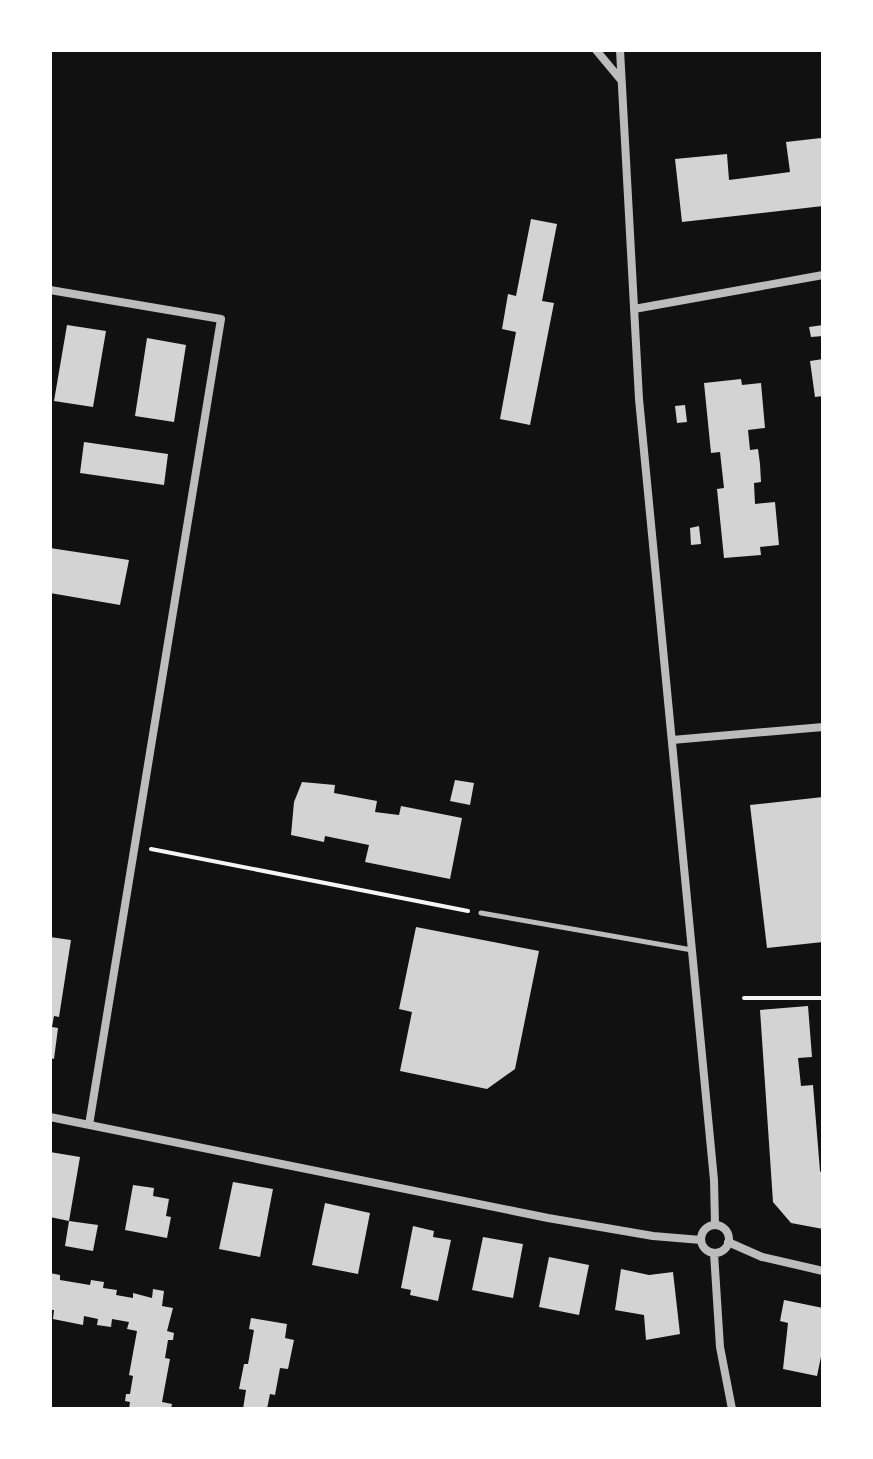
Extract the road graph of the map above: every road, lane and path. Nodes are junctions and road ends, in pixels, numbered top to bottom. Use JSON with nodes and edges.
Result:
{"nodes":[{"id":1,"x":596,"y":50,"type":"edge"},
{"id":2,"x":620,"y":50,"type":"edge"},
{"id":3,"x":621,"y":80,"type":"junction"},
{"id":4,"x":823,"y":275,"type":"edge"},
{"id":5,"x":50,"y":290,"type":"edge"},
{"id":6,"x":634,"y":309,"type":"junction"},
{"id":7,"x":823,"y":727,"type":"edge"},
{"id":8,"x":672,"y":740,"type":"junction"},
{"id":9,"x":148,"y":849,"type":"dead end"},
{"id":10,"x":481,"y":913,"type":"joint"},
{"id":11,"x":692,"y":950,"type":"junction"},
{"id":12,"x":744,"y":998,"type":"dead end"},
{"id":13,"x":823,"y":998,"type":"edge"},
{"id":14,"x":50,"y":1117,"type":"edge"},
{"id":15,"x":89,"y":1125,"type":"junction"},
{"id":16,"x":715,"y":1225,"type":"junction"},
{"id":17,"x":701,"y":1240,"type":"junction"},
{"id":18,"x":728,"y":1242,"type":"junction"},
{"id":19,"x":714,"y":1253,"type":"junction"},
{"id":20,"x":823,"y":1271,"type":"edge"},
{"id":21,"x":732,"y":1409,"type":"edge"}],
"edges":[{"from":1,"to":3,"type":"street"},
{"from":2,"to":3,"type":"street"},
{"from":3,"to":6,"type":"street"},
{"from":4,"to":6,"type":"street"},
{"from":5,"to":15,"type":"street"},
{"from":6,"to":8,"type":"street"},
{"from":7,"to":8,"type":"street"},
{"from":8,"to":11,"type":"street"},
{"from":9,"to":10,"type":"path"},
{"from":10,"to":11,"type":"lane"},
{"from":11,"to":16,"type":"street"},
{"from":12,"to":13,"type":"path"},
{"from":14,"to":15,"type":"street"},
{"from":15,"to":17,"type":"street"},
{"from":16,"to":17,"type":"street"},
{"from":16,"to":18,"type":"street"},
{"from":17,"to":19,"type":"street"},
{"from":18,"to":19,"type":"street"},
{"from":18,"to":20,"type":"street"},
{"from":19,"to":21,"type":"street"}]}
